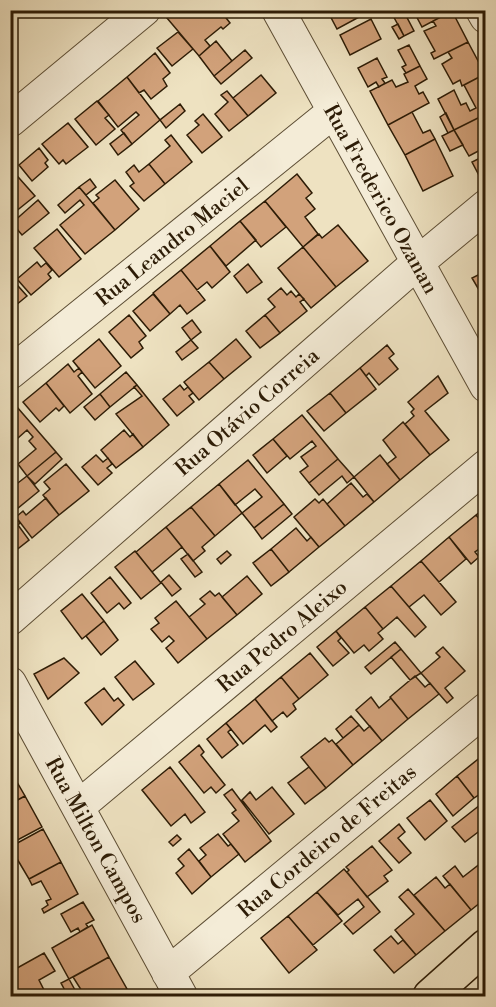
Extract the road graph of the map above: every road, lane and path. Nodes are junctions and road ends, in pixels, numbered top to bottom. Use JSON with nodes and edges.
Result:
{"nodes":[{"id":1,"x":144,"y":10,"type":"edge"},
{"id":2,"x":278,"y":10,"type":"edge"},
{"id":3,"x":482,"y":10,"type":"edge"},
{"id":4,"x":486,"y":17,"type":"edge"},
{"id":5,"x":333,"y":112,"type":"junction"},
{"id":6,"x":10,"y":121,"type":"edge"},
{"id":7,"x":486,"y":207,"type":"edge"},
{"id":8,"x":416,"y":264,"type":"junction"},
{"id":9,"x":10,"y":373,"type":"edge"},
{"id":10,"x":486,"y":386,"type":"edge"},
{"id":11,"x":486,"y":466,"type":"edge"},
{"id":12,"x":10,"y":619,"type":"edge"},
{"id":13,"x":10,"y":683,"type":"edge"},
{"id":14,"x":486,"y":709,"type":"edge"},
{"id":15,"x":78,"y":807,"type":"junction"},
{"id":16,"x":486,"y":946,"type":"edge"},
{"id":17,"x":175,"y":985,"type":"edge"},
{"id":18,"x":430,"y":996,"type":"edge"}],
"edges":[{"from":1,"to":6,"type":"street"},
{"from":2,"to":5,"type":"street","name":"Rua Frederico Ozanan"},
{"from":3,"to":4,"type":"street"},
{"from":5,"to":8,"type":"street","name":"Rua Frederico Ozanan"},
{"from":5,"to":9,"type":"street","name":"Rua Leandro Maciel"},
{"from":7,"to":8,"type":"street","name":"Rua Otávio Correia"},
{"from":8,"to":10,"type":"street","name":"Rua Frederico Ozanan"},
{"from":8,"to":12,"type":"street","name":"Rua Otávio Correia"},
{"from":11,"to":15,"type":"street","name":"Rua Pedro Aleixo"},
{"from":13,"to":15,"type":"street","name":"Rua Milton Campos"},
{"from":14,"to":17,"type":"street","name":"Rua Cordeiro de Freitas"},
{"from":15,"to":17,"type":"street","name":"Rua Milton Campos"},
{"from":16,"to":18,"type":"main road"}]}
